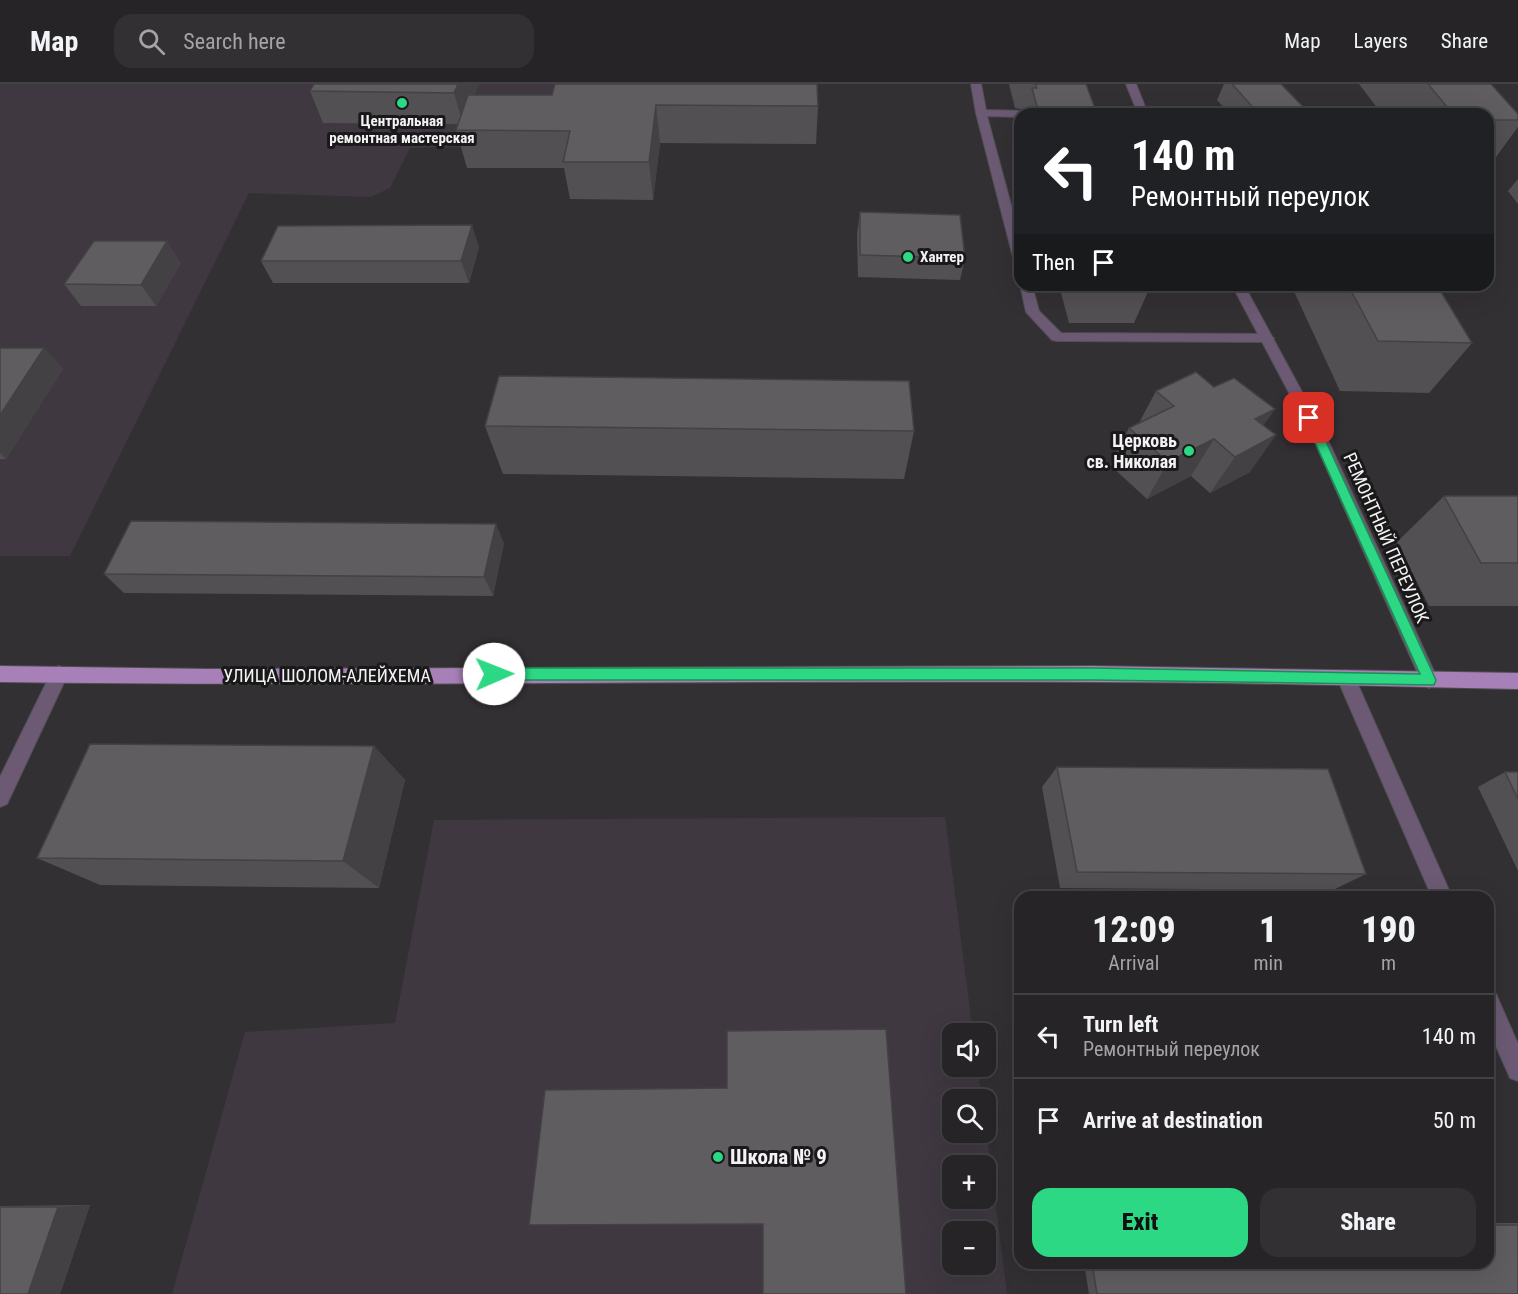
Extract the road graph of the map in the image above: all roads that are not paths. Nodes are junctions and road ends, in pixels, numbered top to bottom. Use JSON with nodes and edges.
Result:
{"nodes":[{"id":1,"x":976,"y":84,"type":"edge"},
{"id":2,"x":1131,"y":84,"type":"edge"},
{"id":3,"x":1141,"y":108,"type":"edge"},
{"id":4,"x":981,"y":113,"type":"junction"},
{"id":5,"x":1014,"y":114,"type":"edge"},
{"id":6,"x":1014,"y":238,"type":"edge"},
{"id":7,"x":1028,"y":291,"type":"edge"},
{"id":8,"x":1241,"y":291,"type":"edge"},
{"id":9,"x":1267,"y":338,"type":"junction"},
{"id":10,"x":0,"y":674,"type":"edge"},
{"id":11,"x":59,"y":674,"type":"junction"},
{"id":12,"x":1346,"y":678,"type":"junction"},
{"id":13,"x":1429,"y":680,"type":"junction"},
{"id":14,"x":1518,"y":681,"type":"edge"},
{"id":15,"x":0,"y":798,"type":"edge"},
{"id":16,"x":1439,"y":891,"type":"edge"},
{"id":17,"x":1494,"y":1016,"type":"edge"},
{"id":18,"x":1518,"y":1070,"type":"edge"}],
"edges":[{"from":1,"to":4,"type":"street"},
{"from":2,"to":3,"type":"street"},
{"from":4,"to":5,"type":"street"},
{"from":4,"to":6,"type":"street"},
{"from":7,"to":9,"type":"street"},
{"from":8,"to":9,"type":"street","name":"РЕМОНТНЫЙ ПЕРЕУЛОК"},
{"from":9,"to":13,"type":"street","name":"РЕМОНТНЫЙ ПЕРЕУЛОК"},
{"from":10,"to":11,"type":"main road","name":"УЛИЦА ШОЛОМ-АЛЕЙХЕМА"},
{"from":11,"to":12,"type":"main road","name":"УЛИЦА ШОЛОМ-АЛЕЙХЕМА"},
{"from":11,"to":15,"type":"street"},
{"from":12,"to":13,"type":"main road","name":"УЛИЦА ШОЛОМ-АЛЕЙХЕМА"},
{"from":12,"to":16,"type":"street"},
{"from":13,"to":14,"type":"main road","name":"УЛИЦА ШОЛОМ-АЛЕЙХЕМА"},
{"from":17,"to":18,"type":"street"}]}
